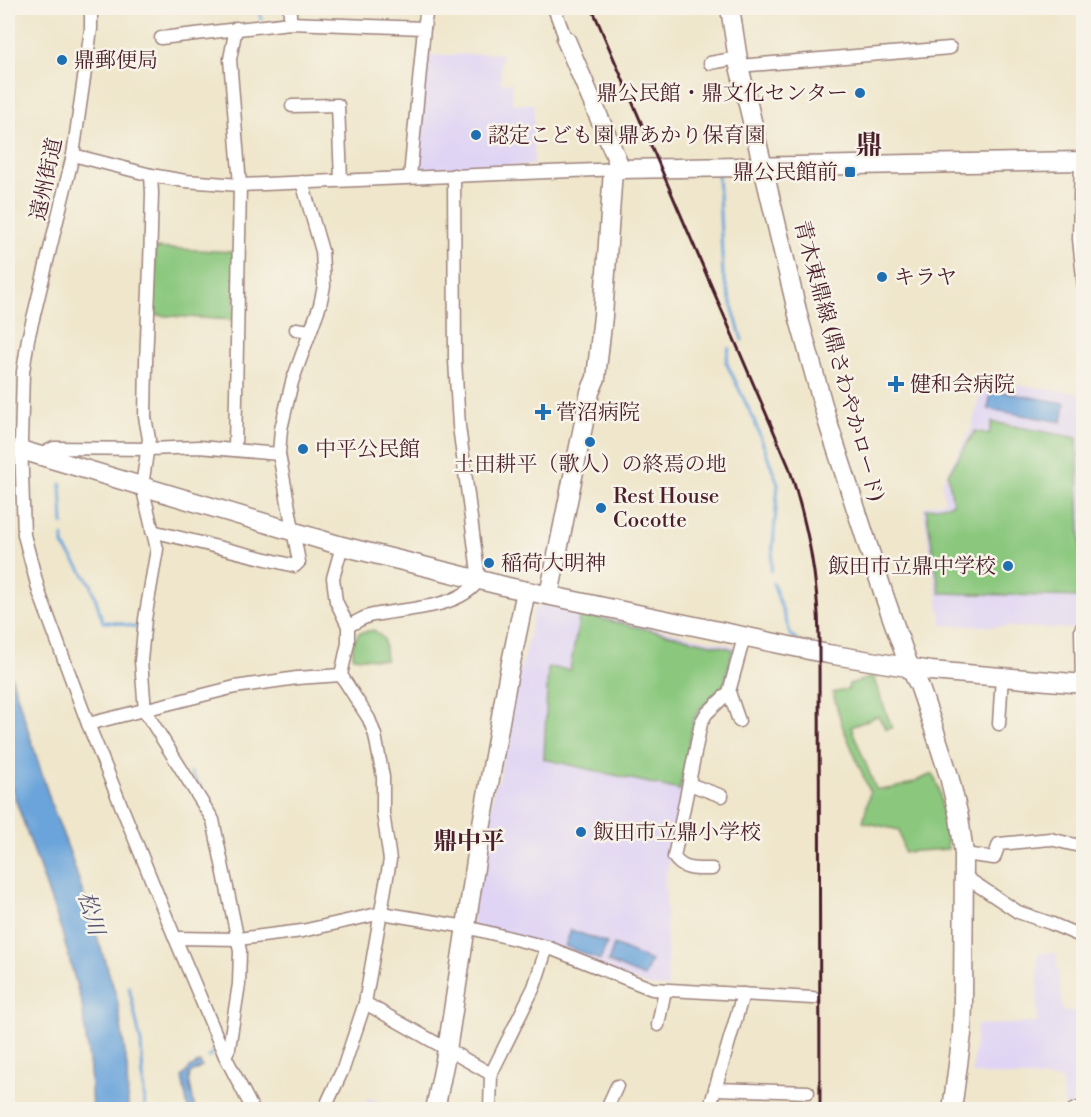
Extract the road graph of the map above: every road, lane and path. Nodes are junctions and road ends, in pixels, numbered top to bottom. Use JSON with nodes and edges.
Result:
{"nodes":[{"id":1,"x":91,"y":8,"type":"edge"},
{"id":2,"x":290,"y":8,"type":"edge"},
{"id":3,"x":427,"y":8,"type":"edge"},
{"id":4,"x":554,"y":8,"type":"edge"},
{"id":5,"x":730,"y":8,"type":"edge"},
{"id":6,"x":290,"y":23,"type":"junction"},
{"id":7,"x":236,"y":28,"type":"junction"},
{"id":8,"x":424,"y":28,"type":"junction"},
{"id":9,"x":161,"y":38,"type":"dead end"},
{"id":10,"x":566,"y":40,"type":"joint"},
{"id":11,"x":950,"y":48,"type":"dead end"},
{"id":12,"x":738,"y":62,"type":"junction"},
{"id":13,"x":710,"y":63,"type":"dead end"},
{"id":14,"x":292,"y":106,"type":"dead end"},
{"id":15,"x":73,"y":155,"type":"junction"},
{"id":16,"x":1082,"y":161,"type":"edge"},
{"id":17,"x":764,"y":166,"type":"junction"},
{"id":18,"x":617,"y":169,"type":"junction"},
{"id":19,"x":151,"y":175,"type":"junction"},
{"id":20,"x":454,"y":175,"type":"junction"},
{"id":21,"x":410,"y":177,"type":"junction"},
{"id":22,"x":341,"y":180,"type":"junction"},
{"id":23,"x":302,"y":182,"type":"junction"},
{"id":24,"x":240,"y":185,"type":"junction"},
{"id":25,"x":1083,"y":287,"type":"edge"},
{"id":26,"x":296,"y":329,"type":"dead end"},
{"id":27,"x":310,"y":331,"type":"junction"},
{"id":28,"x":149,"y":449,"type":"junction"},
{"id":29,"x":235,"y":449,"type":"junction"},
{"id":30,"x":22,"y":452,"type":"edge"},
{"id":31,"x":279,"y":454,"type":"junction"},
{"id":32,"x":142,"y":486,"type":"junction"},
{"id":33,"x":152,"y":531,"type":"junction"},
{"id":34,"x":294,"y":532,"type":"junction"},
{"id":35,"x":342,"y":546,"type":"junction"},
{"id":36,"x":479,"y":580,"type":"junction"},
{"id":37,"x":526,"y":591,"type":"junction"},
{"id":38,"x":549,"y":595,"type":"junction"},
{"id":39,"x":348,"y":626,"type":"junction"},
{"id":40,"x":1081,"y":629,"type":"dead end"},
{"id":41,"x":744,"y":637,"type":"junction"},
{"id":42,"x":909,"y":666,"type":"junction"},
{"id":43,"x":341,"y":675,"type":"junction"},
{"id":44,"x":1002,"y":676,"type":"junction"},
{"id":45,"x":1083,"y":684,"type":"edge"},
{"id":46,"x":729,"y":692,"type":"junction"},
{"id":47,"x":144,"y":711,"type":"junction"},
{"id":48,"x":739,"y":721,"type":"dead end"},
{"id":49,"x":88,"y":724,"type":"junction"},
{"id":50,"x":999,"y":724,"type":"dead end"},
{"id":51,"x":690,"y":784,"type":"junction"},
{"id":52,"x":722,"y":796,"type":"dead end"},
{"id":53,"x":1083,"y":848,"type":"edge"},
{"id":54,"x":964,"y":854,"type":"junction"},
{"id":55,"x":712,"y":869,"type":"dead end"},
{"id":56,"x":964,"y":876,"type":"junction"},
{"id":57,"x":382,"y":913,"type":"junction"},
{"id":58,"x":466,"y":927,"type":"junction"},
{"id":59,"x":1083,"y":937,"type":"edge"},
{"id":60,"x":175,"y":938,"type":"junction"},
{"id":61,"x":237,"y":939,"type":"junction"},
{"id":62,"x":547,"y":947,"type":"junction"},
{"id":63,"x":664,"y":990,"type":"junction"},
{"id":64,"x":743,"y":994,"type":"junction"},
{"id":65,"x":813,"y":998,"type":"dead end"},
{"id":66,"x":365,"y":1003,"type":"junction"},
{"id":67,"x":658,"y":1025,"type":"dead end"},
{"id":68,"x":447,"y":1050,"type":"junction"},
{"id":69,"x":225,"y":1056,"type":"junction"},
{"id":70,"x":491,"y":1074,"type":"junction"},
{"id":71,"x":617,"y":1086,"type":"dead end"},
{"id":72,"x":715,"y":1089,"type":"junction"},
{"id":73,"x":808,"y":1092,"type":"dead end"},
{"id":74,"x":1083,"y":1106,"type":"edge"},
{"id":75,"x":253,"y":1110,"type":"edge"},
{"id":76,"x":324,"y":1110,"type":"edge"},
{"id":77,"x":435,"y":1110,"type":"edge"},
{"id":78,"x":490,"y":1110,"type":"edge"},
{"id":79,"x":606,"y":1110,"type":"edge"},
{"id":80,"x":709,"y":1110,"type":"edge"},
{"id":81,"x":952,"y":1110,"type":"edge"},
{"id":82,"x":1073,"y":1110,"type":"edge"}],
"edges":[{"from":1,"to":15,"type":"street","name":"遠州街道"},
{"from":2,"to":6,"type":"street"},
{"from":3,"to":8,"type":"street"},
{"from":4,"to":10,"type":"street"},
{"from":5,"to":12,"type":"street","name":"青木東鼎線 (鼎さわやかロード)"},
{"from":6,"to":7,"type":"street"},
{"from":6,"to":8,"type":"street"},
{"from":7,"to":9,"type":"street"},
{"from":7,"to":24,"type":"street"},
{"from":8,"to":21,"type":"street"},
{"from":10,"to":18,"type":"street"},
{"from":11,"to":12,"type":"street"},
{"from":12,"to":13,"type":"street"},
{"from":12,"to":17,"type":"street","name":"青木東鼎線 (鼎さわやかロード)"},
{"from":14,"to":22,"type":"street"},
{"from":15,"to":19,"type":"street"},
{"from":15,"to":30,"type":"street","name":"遠州街道"},
{"from":16,"to":17,"type":"street"},
{"from":16,"to":25,"type":"street"},
{"from":17,"to":18,"type":"street"},
{"from":17,"to":42,"type":"street","name":"青木東鼎線 (鼎さわやかロード)"},
{"from":18,"to":20,"type":"street"},
{"from":18,"to":38,"type":"street"},
{"from":19,"to":24,"type":"street"},
{"from":19,"to":28,"type":"street"},
{"from":20,"to":21,"type":"street"},
{"from":20,"to":36,"type":"street"},
{"from":21,"to":22,"type":"street"},
{"from":22,"to":23,"type":"street"},
{"from":23,"to":24,"type":"street"},
{"from":23,"to":27,"type":"street"},
{"from":24,"to":29,"type":"street"},
{"from":26,"to":27,"type":"street"},
{"from":27,"to":31,"type":"street"},
{"from":28,"to":29,"type":"street"},
{"from":28,"to":30,"type":"street"},
{"from":28,"to":32,"type":"street"},
{"from":29,"to":31,"type":"street"},
{"from":30,"to":32,"type":"street"},
{"from":30,"to":49,"type":"street","name":"遠州街道"},
{"from":31,"to":34,"type":"street"},
{"from":32,"to":33,"type":"street"},
{"from":32,"to":34,"type":"street"},
{"from":33,"to":34,"type":"street"},
{"from":33,"to":47,"type":"street"},
{"from":34,"to":35,"type":"street"},
{"from":35,"to":36,"type":"street"},
{"from":35,"to":39,"type":"street"},
{"from":36,"to":37,"type":"street"},
{"from":36,"to":39,"type":"street"},
{"from":37,"to":38,"type":"street"},
{"from":37,"to":58,"type":"street"},
{"from":38,"to":41,"type":"street"},
{"from":39,"to":43,"type":"street"},
{"from":40,"to":45,"type":"street"},
{"from":41,"to":42,"type":"street"},
{"from":41,"to":46,"type":"street"},
{"from":42,"to":44,"type":"street"},
{"from":42,"to":54,"type":"street","name":"青木東鼎線 (鼎さわやかロード)"},
{"from":43,"to":47,"type":"street"},
{"from":43,"to":57,"type":"street"},
{"from":44,"to":45,"type":"street"},
{"from":44,"to":50,"type":"street"},
{"from":46,"to":48,"type":"street"},
{"from":46,"to":51,"type":"street"},
{"from":47,"to":49,"type":"street"},
{"from":47,"to":61,"type":"street"},
{"from":49,"to":60,"type":"street","name":"遠州街道"},
{"from":51,"to":52,"type":"street"},
{"from":51,"to":55,"type":"street"},
{"from":53,"to":54,"type":"street"},
{"from":54,"to":56,"type":"street","name":"青木東鼎線 (鼎さわやかロード)"},
{"from":56,"to":59,"type":"street"},
{"from":56,"to":81,"type":"street","name":"青木東鼎線 (鼎さわやかロード)"},
{"from":57,"to":58,"type":"street"},
{"from":57,"to":61,"type":"street"},
{"from":57,"to":66,"type":"street"},
{"from":58,"to":62,"type":"street"},
{"from":58,"to":68,"type":"street"},
{"from":60,"to":61,"type":"street"},
{"from":60,"to":69,"type":"street","name":"遠州街道"},
{"from":61,"to":69,"type":"street"},
{"from":62,"to":63,"type":"street"},
{"from":62,"to":70,"type":"street"},
{"from":63,"to":64,"type":"street"},
{"from":63,"to":67,"type":"street"},
{"from":64,"to":65,"type":"street"},
{"from":64,"to":72,"type":"street"},
{"from":66,"to":68,"type":"street"},
{"from":66,"to":76,"type":"street"},
{"from":68,"to":70,"type":"street"},
{"from":68,"to":77,"type":"street"},
{"from":69,"to":75,"type":"street","name":"遠州街道"},
{"from":70,"to":78,"type":"street"},
{"from":71,"to":79,"type":"street"},
{"from":72,"to":73,"type":"street"},
{"from":72,"to":80,"type":"street"},
{"from":74,"to":82,"type":"street"}]}
